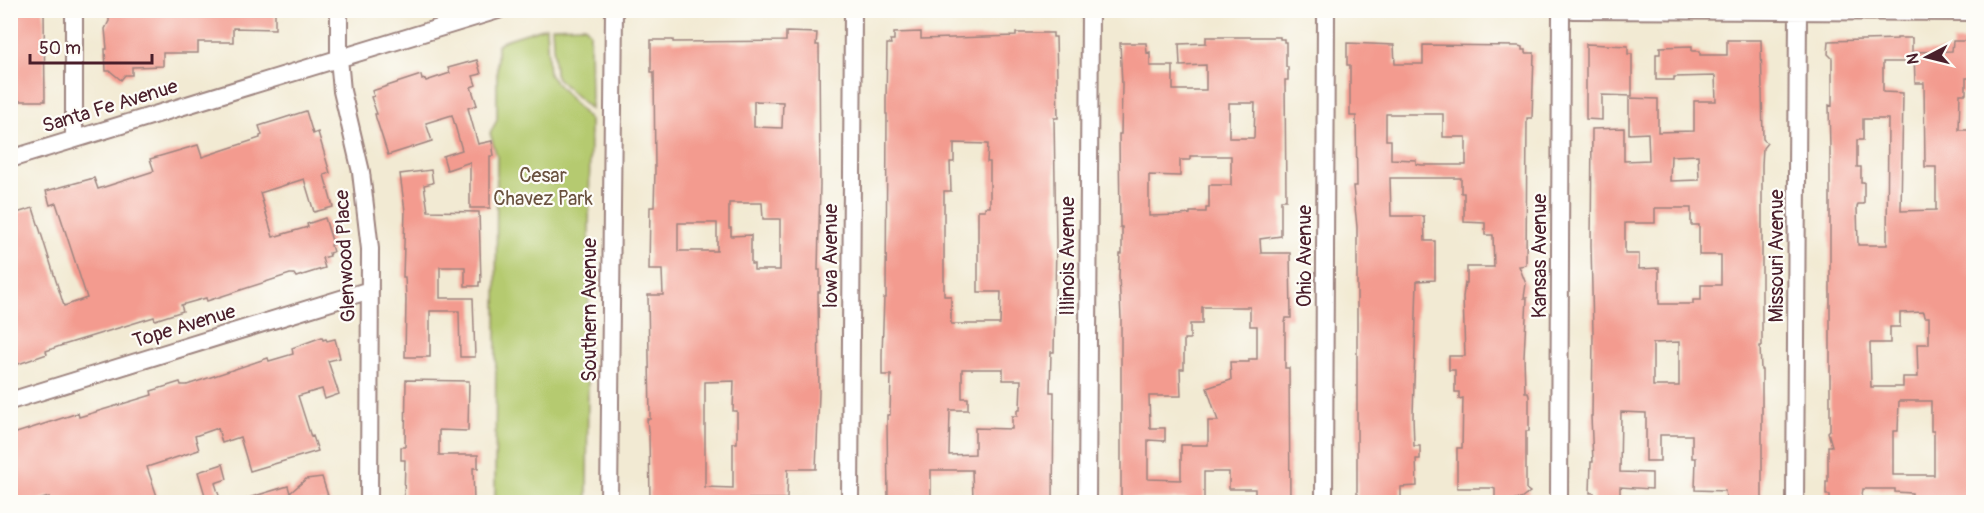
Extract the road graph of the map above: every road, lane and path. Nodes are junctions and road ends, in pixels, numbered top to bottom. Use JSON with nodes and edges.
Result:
{"nodes":[{"id":1,"x":74,"y":10,"type":"edge"},
{"id":2,"x":339,"y":10,"type":"edge"},
{"id":3,"x":614,"y":10,"type":"edge"},
{"id":4,"x":853,"y":10,"type":"edge"},
{"id":5,"x":1090,"y":10,"type":"edge"},
{"id":6,"x":1326,"y":10,"type":"edge"},
{"id":7,"x":1561,"y":10,"type":"edge"},
{"id":8,"x":1573,"y":10,"type":"edge"},
{"id":9,"x":495,"y":11,"type":"edge"},
{"id":10,"x":1798,"y":11,"type":"edge"},
{"id":11,"x":1974,"y":12,"type":"edge"},
{"id":12,"x":339,"y":58,"type":"junction"},
{"id":13,"x":74,"y":139,"type":"junction"},
{"id":14,"x":10,"y":159,"type":"edge"},
{"id":15,"x":370,"y":290,"type":"junction"},
{"id":16,"x":10,"y":401,"type":"edge"},
{"id":17,"x":369,"y":502,"type":"edge"},
{"id":18,"x":609,"y":502,"type":"edge"},
{"id":19,"x":850,"y":502,"type":"edge"},
{"id":20,"x":1087,"y":502,"type":"edge"},
{"id":21,"x":1324,"y":502,"type":"edge"},
{"id":22,"x":1559,"y":502,"type":"edge"},
{"id":23,"x":1795,"y":502,"type":"edge"}],
"edges":[{"from":1,"to":13,"type":"street"},
{"from":2,"to":12,"type":"street","name":"Glenwood Place"},
{"from":3,"to":18,"type":"street","name":"Southern Avenue"},
{"from":4,"to":19,"type":"street","name":"Iowa Avenue"},
{"from":5,"to":20,"type":"street","name":"Illinois Avenue"},
{"from":6,"to":21,"type":"street","name":"Ohio Avenue"},
{"from":7,"to":22,"type":"street","name":"Kansas Avenue"},
{"from":8,"to":10,"type":"street"},
{"from":9,"to":12,"type":"street","name":"Santa Fe Avenue"},
{"from":10,"to":11,"type":"street"},
{"from":10,"to":23,"type":"street","name":"Missouri Avenue"},
{"from":12,"to":13,"type":"street","name":"Santa Fe Avenue"},
{"from":12,"to":15,"type":"street","name":"Glenwood Place"},
{"from":13,"to":14,"type":"street","name":"Santa Fe Avenue"},
{"from":15,"to":16,"type":"street","name":"Tope Avenue"},
{"from":15,"to":17,"type":"street","name":"Glenwood Place"}]}
